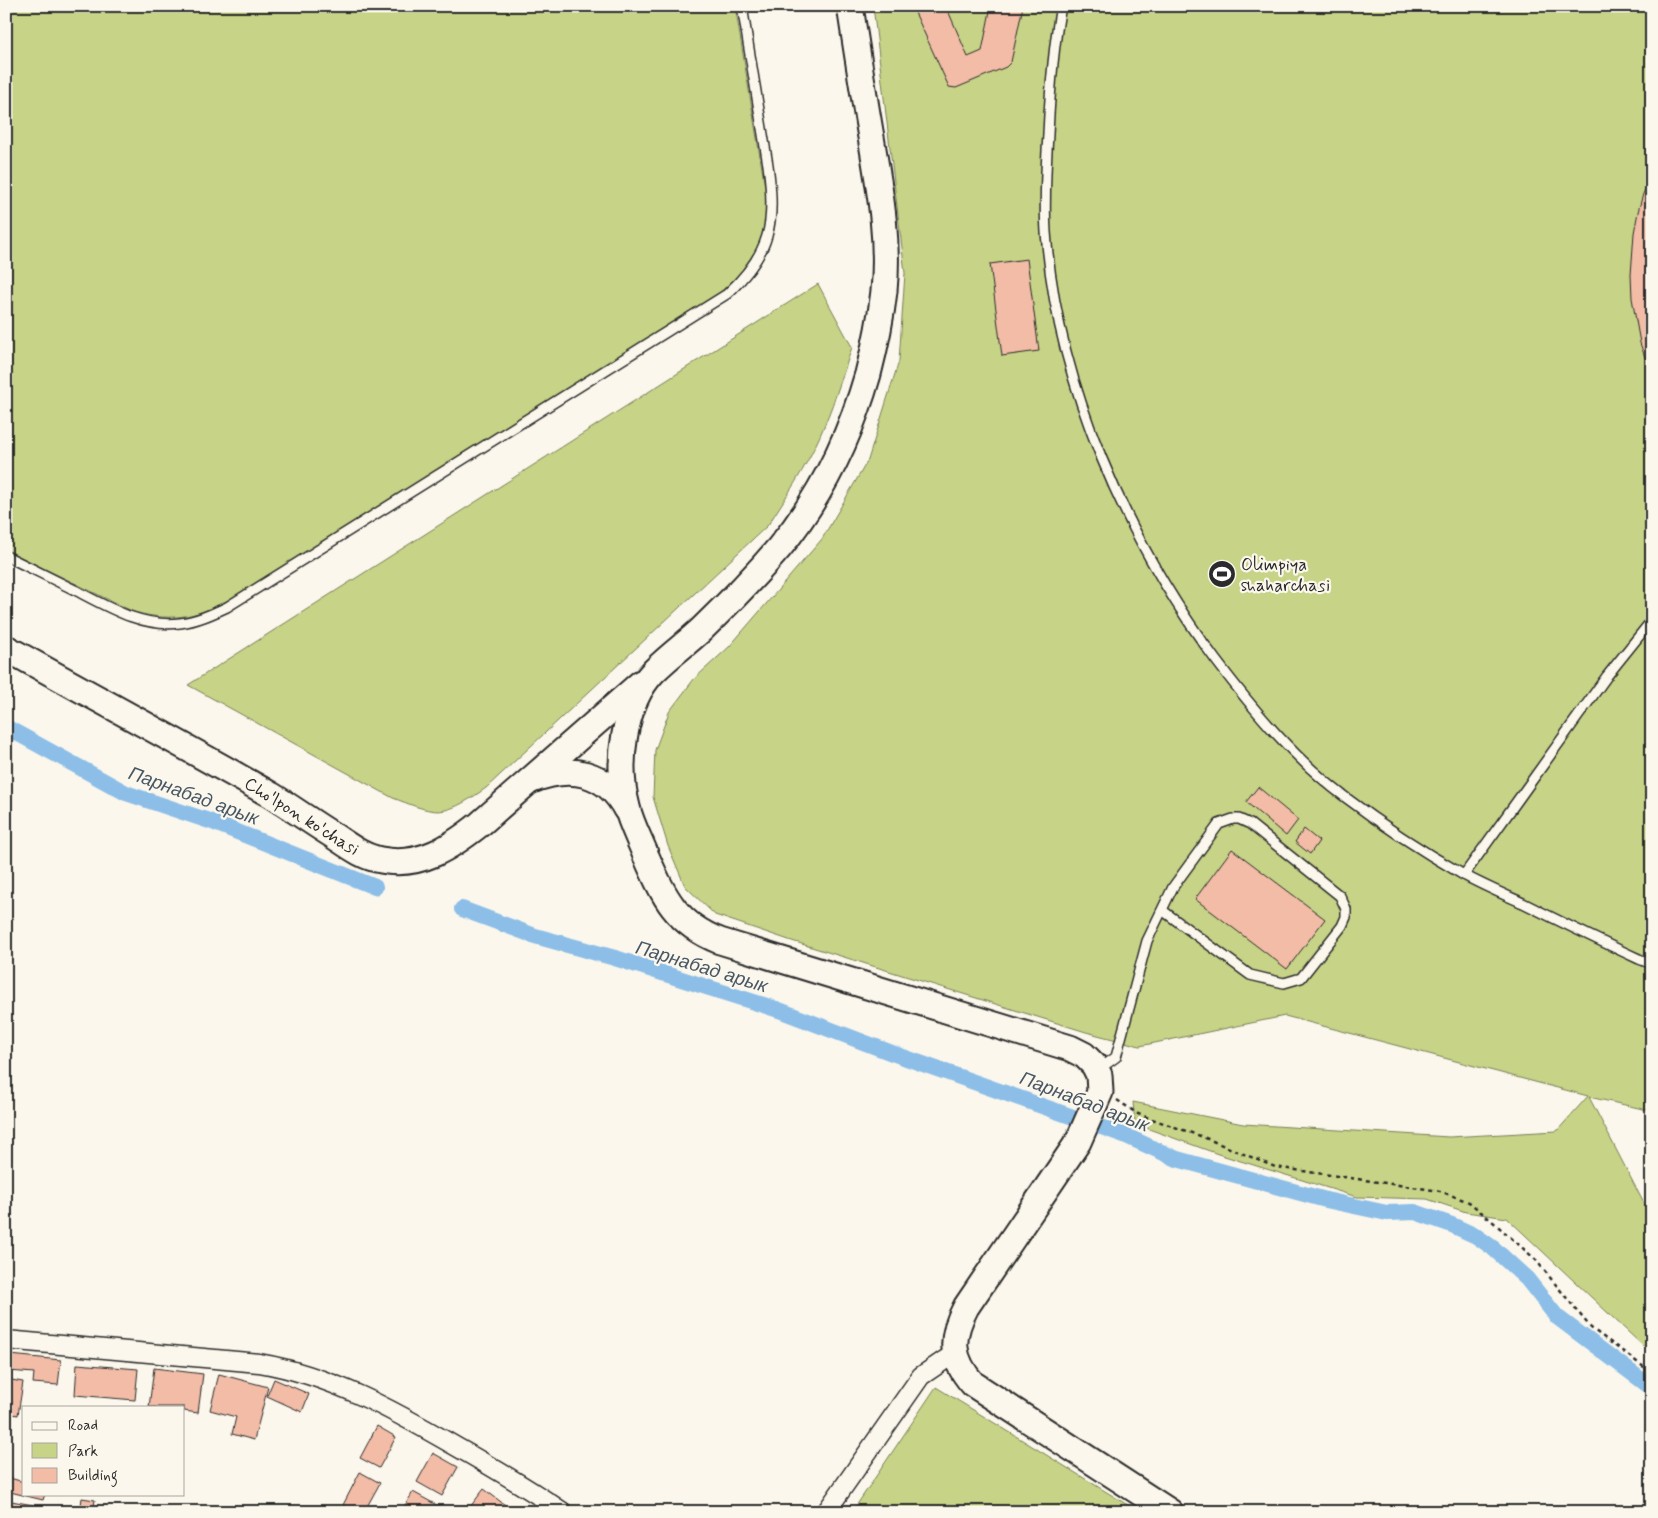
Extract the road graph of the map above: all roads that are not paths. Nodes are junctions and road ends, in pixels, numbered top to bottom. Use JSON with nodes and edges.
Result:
{"nodes":[{"id":1,"x":742,"y":6,"type":"edge"},
{"id":2,"x":850,"y":6,"type":"edge"},
{"id":3,"x":1061,"y":6,"type":"edge"},
{"id":4,"x":6,"y":556,"type":"edge"},
{"id":5,"x":1652,"y":620,"type":"edge"},
{"id":6,"x":6,"y":648,"type":"edge"},
{"id":7,"x":653,"y":672,"type":"junction"},
{"id":8,"x":526,"y":784,"type":"junction"},
{"id":9,"x":630,"y":816,"type":"junction"},
{"id":10,"x":1464,"y":875,"type":"junction"},
{"id":11,"x":1162,"y":910,"type":"junction"},
{"id":12,"x":1652,"y":964,"type":"edge"},
{"id":13,"x":1097,"y":1090,"type":"junction"},
{"id":14,"x":6,"y":1340,"type":"edge"},
{"id":15,"x":955,"y":1353,"type":"junction"},
{"id":16,"x":563,"y":1512,"type":"edge"},
{"id":17,"x":826,"y":1512,"type":"edge"},
{"id":18,"x":1170,"y":1512,"type":"edge"}],
"edges":[{"from":1,"to":4,"type":"lane"},
{"from":2,"to":7,"type":"main road","name":"Cho'lpon ko'chasi"},
{"from":3,"to":10,"type":"lane"},
{"from":5,"to":10,"type":"lane"},
{"from":6,"to":8,"type":"main road","name":"Cho'lpon ko'chasi"},
{"from":7,"to":8,"type":"main road","name":"Cho'lpon ko'chasi"},
{"from":7,"to":9,"type":"main road"},
{"from":8,"to":9,"type":"main road"},
{"from":9,"to":13,"type":"main road"},
{"from":10,"to":12,"type":"lane"},
{"from":11,"to":11,"type":"lane"},
{"from":11,"to":13,"type":"lane"},
{"from":13,"to":15,"type":"main road"},
{"from":14,"to":16,"type":"street"},
{"from":15,"to":17,"type":"street"},
{"from":15,"to":18,"type":"main road"}]}
